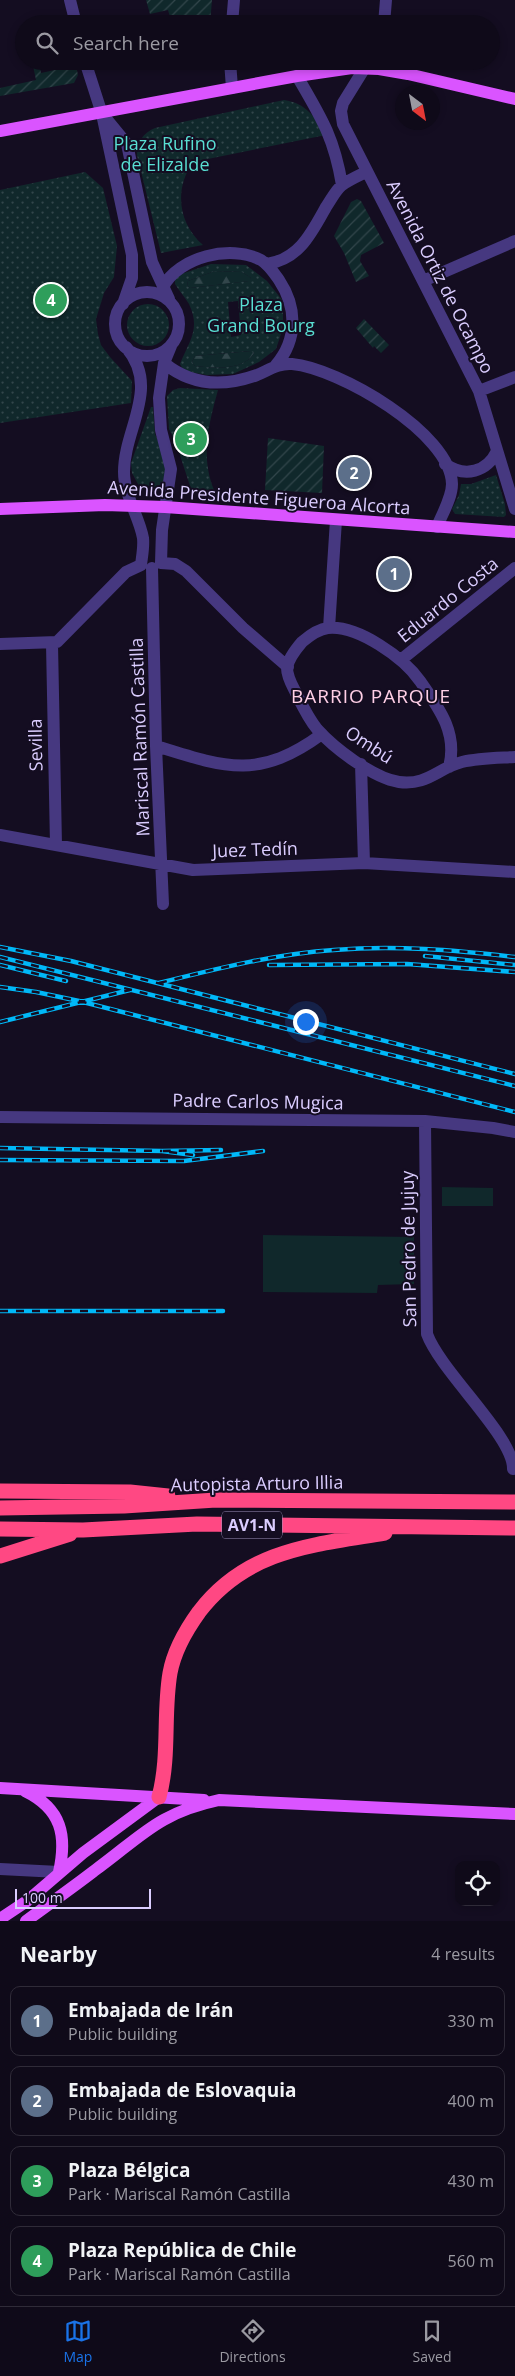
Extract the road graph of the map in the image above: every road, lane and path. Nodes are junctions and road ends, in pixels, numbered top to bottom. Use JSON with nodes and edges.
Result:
{"nodes":[{"id":1,"x":70,"y":0,"type":"edge"},
{"id":2,"x":234,"y":0,"type":"edge"},
{"id":3,"x":386,"y":0,"type":"edge"},
{"id":4,"x":74,"y":15,"type":"edge"},
{"id":5,"x":233,"y":15,"type":"edge"},
{"id":6,"x":385,"y":15,"type":"edge"},
{"id":7,"x":88,"y":70,"type":"edge"},
{"id":8,"x":231,"y":70,"type":"edge"},
{"id":9,"x":336,"y":70,"type":"edge"},
{"id":10,"x":364,"y":70,"type":"edge"},
{"id":11,"x":390,"y":70,"type":"edge"},
{"id":12,"x":297,"y":76,"type":"junction"},
{"id":13,"x":232,"y":88,"type":"junction"},
{"id":14,"x":515,"y":98,"type":"edge"},
{"id":15,"x":102,"y":114,"type":"junction"},
{"id":16,"x":0,"y":131,"type":"edge"},
{"id":17,"x":366,"y":172,"type":"junction"},
{"id":18,"x":342,"y":185,"type":"junction"},
{"id":19,"x":515,"y":241,"type":"edge"},
{"id":20,"x":267,"y":264,"type":"junction"},
{"id":21,"x":423,"y":281,"type":"junction"},
{"id":22,"x":166,"y":293,"type":"junction"},
{"id":23,"x":123,"y":304,"type":"junction"},
{"id":24,"x":171,"y":346,"type":"junction"},
{"id":25,"x":126,"y":347,"type":"junction"},
{"id":26,"x":164,"y":363,"type":"junction"},
{"id":27,"x":276,"y":364,"type":"junction"},
{"id":28,"x":515,"y":377,"type":"edge"},
{"id":29,"x":479,"y":391,"type":"junction"},
{"id":30,"x":497,"y":451,"type":"junction"},
{"id":31,"x":446,"y":464,"type":"junction"},
{"id":32,"x":132,"y":505,"type":"junction"},
{"id":33,"x":164,"y":506,"type":"junction"},
{"id":34,"x":0,"y":509,"type":"edge"},
{"id":35,"x":515,"y":509,"type":"edge"},
{"id":36,"x":336,"y":520,"type":"junction"},
{"id":37,"x":437,"y":527,"type":"junction"},
{"id":38,"x":515,"y":532,"type":"edge"},
{"id":39,"x":152,"y":565,"type":"junction"},
{"id":40,"x":515,"y":568,"type":"edge"},
{"id":41,"x":329,"y":628,"type":"junction"},
{"id":42,"x":0,"y":644,"type":"edge"},
{"id":43,"x":52,"y":644,"type":"junction"},
{"id":44,"x":402,"y":659,"type":"junction"},
{"id":45,"x":288,"y":667,"type":"junction"},
{"id":46,"x":322,"y":734,"type":"junction"},
{"id":47,"x":156,"y":746,"type":"junction"},
{"id":48,"x":515,"y":757,"type":"edge"},
{"id":49,"x":361,"y":764,"type":"junction"},
{"id":50,"x":449,"y":767,"type":"junction"},
{"id":51,"x":0,"y":835,"type":"edge"},
{"id":52,"x":56,"y":845,"type":"junction"},
{"id":53,"x":364,"y":863,"type":"junction"},
{"id":54,"x":161,"y":865,"type":"junction"},
{"id":55,"x":515,"y":872,"type":"edge"},
{"id":56,"x":163,"y":904,"type":"dead end"},
{"id":57,"x":0,"y":1117,"type":"edge"},
{"id":58,"x":425,"y":1122,"type":"junction"},
{"id":59,"x":515,"y":1132,"type":"edge"},
{"id":60,"x":513,"y":1469,"type":"dead end"},
{"id":61,"x":0,"y":1491,"type":"edge"},
{"id":62,"x":216,"y":1500,"type":"junction"},
{"id":63,"x":515,"y":1502,"type":"edge"},
{"id":64,"x":0,"y":1508,"type":"edge"},
{"id":65,"x":421,"y":1527,"type":"junction"},
{"id":66,"x":515,"y":1528,"type":"edge"},
{"id":67,"x":0,"y":1529,"type":"edge"},
{"id":68,"x":83,"y":1530,"type":"junction"},
{"id":69,"x":0,"y":1556,"type":"edge"},
{"id":70,"x":0,"y":1788,"type":"edge"},
{"id":71,"x":21,"y":1789,"type":"junction"},
{"id":72,"x":159,"y":1797,"type":"junction"},
{"id":73,"x":219,"y":1800,"type":"junction"},
{"id":74,"x":515,"y":1814,"type":"edge"},
{"id":75,"x":0,"y":1869,"type":"edge"},
{"id":76,"x":59,"y":1872,"type":"junction"},
{"id":77,"x":0,"y":1919,"type":"edge"},
{"id":78,"x":26,"y":1921,"type":"edge"}],
"edges":[{"from":1,"to":4,"type":"street"},
{"from":2,"to":5,"type":"street"},
{"from":3,"to":6,"type":"street"},
{"from":7,"to":15,"type":"street"},
{"from":8,"to":13,"type":"street"},
{"from":9,"to":12,"type":"main road"},
{"from":10,"to":17,"type":"street","name":"Avenida Ortiz de Ocampo"},
{"from":11,"to":14,"type":"main road"},
{"from":12,"to":13,"type":"main road"},
{"from":12,"to":18,"type":"street"},
{"from":13,"to":15,"type":"main road"},
{"from":15,"to":16,"type":"main road"},
{"from":15,"to":22,"type":"street"},
{"from":15,"to":23,"type":"street"},
{"from":17,"to":18,"type":"street"},
{"from":17,"to":21,"type":"street","name":"Avenida Ortiz de Ocampo"},
{"from":18,"to":20,"type":"street"},
{"from":19,"to":21,"type":"street"},
{"from":20,"to":22,"type":"street"},
{"from":20,"to":27,"type":"street"},
{"from":21,"to":29,"type":"street","name":"Avenida Ortiz de Ocampo"},
{"from":22,"to":23,"type":"street"},
{"from":22,"to":24,"type":"street"},
{"from":23,"to":25,"type":"street"},
{"from":24,"to":25,"type":"street"},
{"from":24,"to":26,"type":"street","name":"Mariscal Ramón Castilla"},
{"from":25,"to":32,"type":"street","name":"Mariscal Ramón Castilla"},
{"from":26,"to":27,"type":"street"},
{"from":26,"to":33,"type":"street","name":"Mariscal Ramón Castilla"},
{"from":27,"to":31,"type":"street"},
{"from":28,"to":29,"type":"street"},
{"from":29,"to":30,"type":"street","name":"Avenida Ortiz de Ocampo"},
{"from":30,"to":31,"type":"street"},
{"from":30,"to":35,"type":"street","name":"Avenida Ortiz de Ocampo"},
{"from":31,"to":37,"type":"street"},
{"from":32,"to":33,"type":"main road","name":"Avenida Presidente Figueroa Alcorta"},
{"from":32,"to":34,"type":"main road","name":"Avenida Presidente Figueroa Alcorta"},
{"from":32,"to":39,"type":"street","name":"Mariscal Ramón Castilla"},
{"from":33,"to":36,"type":"main road","name":"Avenida Presidente Figueroa Alcorta"},
{"from":33,"to":39,"type":"street","name":"Mariscal Ramón Castilla"},
{"from":36,"to":37,"type":"main road","name":"Avenida Presidente Figueroa Alcorta"},
{"from":36,"to":41,"type":"street"},
{"from":37,"to":38,"type":"main road","name":"Avenida Presidente Figueroa Alcorta"},
{"from":39,"to":43,"type":"street"},
{"from":39,"to":45,"type":"street"},
{"from":39,"to":47,"type":"street","name":"Mariscal Ramón Castilla"},
{"from":40,"to":44,"type":"street","name":"Eduardo Costa"},
{"from":41,"to":44,"type":"street"},
{"from":41,"to":45,"type":"street"},
{"from":42,"to":43,"type":"street"},
{"from":43,"to":52,"type":"street","name":"Sevilla"},
{"from":44,"to":50,"type":"street"},
{"from":45,"to":46,"type":"street","name":"Ombú"},
{"from":46,"to":47,"type":"street"},
{"from":46,"to":49,"type":"street","name":"Ombú"},
{"from":47,"to":54,"type":"street","name":"Mariscal Ramón Castilla"},
{"from":48,"to":50,"type":"street","name":"Ombú"},
{"from":49,"to":50,"type":"street","name":"Ombú"},
{"from":49,"to":53,"type":"street"},
{"from":51,"to":52,"type":"street","name":"Juez Tedín"},
{"from":52,"to":54,"type":"street","name":"Juez Tedín"},
{"from":53,"to":54,"type":"street","name":"Juez Tedín"},
{"from":53,"to":55,"type":"street","name":"Juez Tedín"},
{"from":54,"to":56,"type":"street","name":"Mariscal Ramón Castilla"},
{"from":57,"to":58,"type":"street","name":"Padre Carlos Mugica"},
{"from":58,"to":59,"type":"street","name":"Padre Carlos Mugica"},
{"from":58,"to":60,"type":"street","name":"San Pedro de Jujuy"},
{"from":61,"to":62,"type":"highway"},
{"from":62,"to":63,"type":"highway","name":"Autopista Arturo Illia","number":"AV1-N"},
{"from":62,"to":64,"type":"highway","name":"Autopista Arturo Illia","number":"AV1-N"},
{"from":65,"to":66,"type":"highway","number":"AV1-N"},
{"from":65,"to":68,"type":"highway","number":"AV1-N"},
{"from":65,"to":72,"type":"highway"},
{"from":67,"to":68,"type":"highway","number":"AV1-N"},
{"from":68,"to":69,"type":"highway"},
{"from":70,"to":71,"type":"main road"},
{"from":71,"to":72,"type":"main road"},
{"from":71,"to":76,"type":"main road"},
{"from":72,"to":73,"type":"main road"},
{"from":72,"to":76,"type":"main road"},
{"from":73,"to":74,"type":"main road"},
{"from":73,"to":78,"type":"main road"},
{"from":75,"to":76,"type":"street"},
{"from":76,"to":77,"type":"main road"}]}
